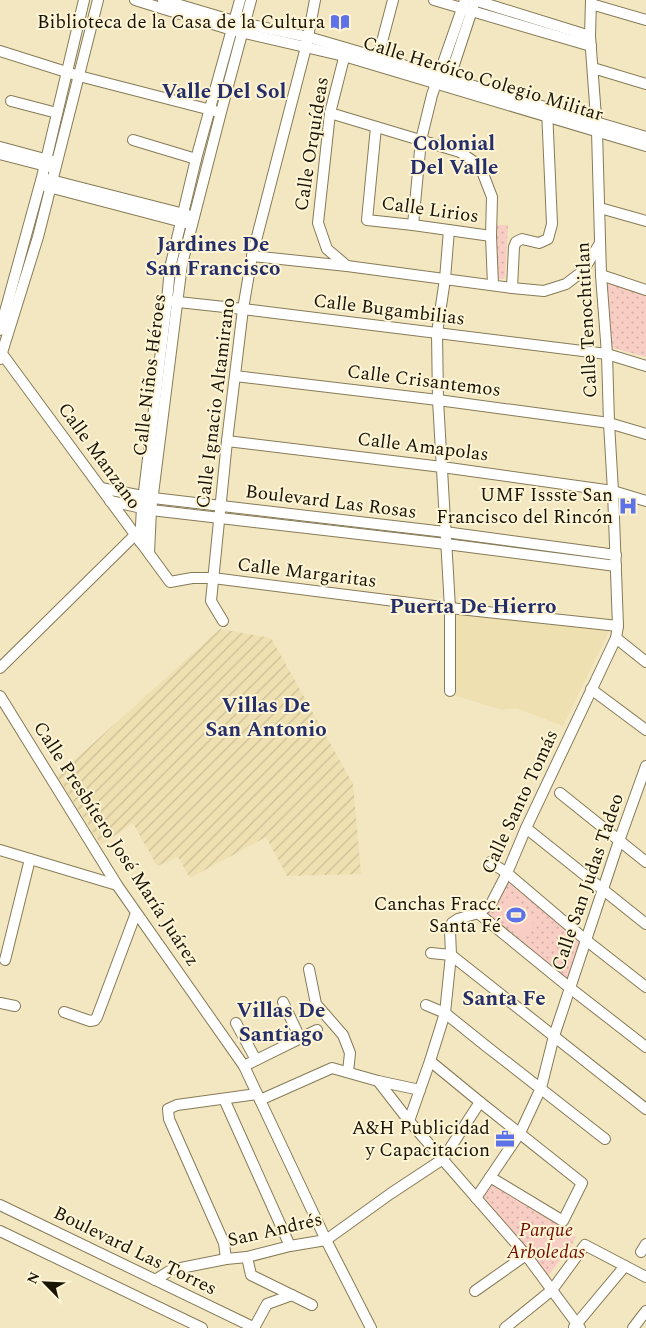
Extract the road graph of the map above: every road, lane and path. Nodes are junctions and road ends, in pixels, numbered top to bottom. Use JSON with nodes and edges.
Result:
{"nodes":[{"id":1,"x":84,"y":0,"type":"edge"},
{"id":2,"x":98,"y":0,"type":"edge"},
{"id":3,"x":135,"y":0,"type":"edge"},
{"id":4,"x":163,"y":0,"type":"edge"},
{"id":5,"x":240,"y":0,"type":"edge"},
{"id":6,"x":252,"y":0,"type":"edge"},
{"id":7,"x":315,"y":0,"type":"edge"},
{"id":8,"x":393,"y":0,"type":"edge"},
{"id":9,"x":434,"y":0,"type":"edge"},
{"id":10,"x":591,"y":2,"type":"edge"},
{"id":11,"x":470,"y":3,"type":"edge"},
{"id":12,"x":646,"y":20,"type":"edge"},
{"id":13,"x":233,"y":26,"type":"junction"},
{"id":14,"x":244,"y":28,"type":"junction"},
{"id":15,"x":591,"y":41,"type":"junction"},
{"id":16,"x":307,"y":42,"type":"junction"},
{"id":17,"x":0,"y":52,"type":"edge"},
{"id":18,"x":345,"y":52,"type":"junction"},
{"id":19,"x":378,"y":57,"type":"junction"},
{"id":20,"x":593,"y":68,"type":"junction"},
{"id":21,"x":68,"y":71,"type":"junction"},
{"id":22,"x":79,"y":76,"type":"junction"},
{"id":23,"x":437,"y":79,"type":"junction"},
{"id":24,"x":449,"y":82,"type":"junction"},
{"id":25,"x":646,"y":84,"type":"edge"},
{"id":26,"x":11,"y":101,"type":"dead end"},
{"id":27,"x":215,"y":111,"type":"junction"},
{"id":28,"x":547,"y":111,"type":"junction"},
{"id":29,"x":330,"y":112,"type":"junction"},
{"id":30,"x":57,"y":113,"type":"junction"},
{"id":31,"x":596,"y":126,"type":"junction"},
{"id":32,"x":376,"y":127,"type":"junction"},
{"id":33,"x":646,"y":137,"type":"edge"},
{"id":34,"x":133,"y":140,"type":"dead end"},
{"id":35,"x":421,"y":140,"type":"junction"},
{"id":36,"x":646,"y":146,"type":"edge"},
{"id":37,"x":0,"y":147,"type":"edge"},
{"id":38,"x":0,"y":154,"type":"edge"},
{"id":39,"x":196,"y":158,"type":"junction"},
{"id":40,"x":45,"y":163,"type":"junction"},
{"id":41,"x":56,"y":165,"type":"junction"},
{"id":42,"x":46,"y":182,"type":"junction"},
{"id":43,"x":600,"y":208,"type":"junction"},
{"id":44,"x":188,"y":219,"type":"junction"},
{"id":45,"x":646,"y":221,"type":"edge"},
{"id":46,"x":413,"y":225,"type":"junction"},
{"id":47,"x":449,"y":230,"type":"junction"},
{"id":48,"x":490,"y":236,"type":"junction"},
{"id":49,"x":600,"y":243,"type":"junction"},
{"id":50,"x":252,"y":256,"type":"junction"},
{"id":51,"x":347,"y":266,"type":"junction"},
{"id":52,"x":602,"y":275,"type":"junction"},
{"id":53,"x":445,"y":279,"type":"junction"},
{"id":54,"x":493,"y":285,"type":"junction"},
{"id":55,"x":512,"y":288,"type":"junction"},
{"id":56,"x":646,"y":290,"type":"edge"},
{"id":57,"x":172,"y":302,"type":"junction"},
{"id":58,"x":243,"y":309,"type":"junction"},
{"id":59,"x":0,"y":330,"type":"edge"},
{"id":60,"x":437,"y":333,"type":"junction"},
{"id":61,"x":607,"y":354,"type":"junction"},
{"id":62,"x":0,"y":355,"type":"edge"},
{"id":63,"x":646,"y":366,"type":"edge"},
{"id":64,"x":235,"y":376,"type":"junction"},
{"id":65,"x":438,"y":400,"type":"junction"},
{"id":66,"x":609,"y":423,"type":"junction"},
{"id":67,"x":646,"y":434,"type":"edge"},
{"id":68,"x":227,"y":441,"type":"junction"},
{"id":69,"x":442,"y":467,"type":"junction"},
{"id":70,"x":101,"y":488,"type":"junction"},
{"id":71,"x":613,"y":491,"type":"junction"},
{"id":72,"x":148,"y":497,"type":"junction"},
{"id":73,"x":646,"y":500,"type":"edge"},
{"id":74,"x":110,"y":501,"type":"junction"},
{"id":75,"x":221,"y":506,"type":"junction"},
{"id":76,"x":147,"y":509,"type":"junction"},
{"id":77,"x":220,"y":518,"type":"junction"},
{"id":78,"x":445,"y":532,"type":"junction"},
{"id":79,"x":138,"y":538,"type":"junction"},
{"id":80,"x":446,"y":544,"type":"junction"},
{"id":81,"x":149,"y":553,"type":"junction"},
{"id":82,"x":616,"y":555,"type":"junction"},
{"id":83,"x":616,"y":566,"type":"junction"},
{"id":84,"x":213,"y":578,"type":"junction"},
{"id":85,"x":170,"y":582,"type":"joint"},
{"id":86,"x":450,"y":608,"type":"junction"},
{"id":87,"x":222,"y":621,"type":"dead end"},
{"id":88,"x":618,"y":626,"type":"junction"},
{"id":89,"x":616,"y":638,"type":"junction"},
{"id":90,"x":646,"y":662,"type":"edge"},
{"id":91,"x":0,"y":668,"type":"edge"},
{"id":92,"x":591,"y":689,"type":"junction"},
{"id":93,"x":450,"y":691,"type":"dead end"},
{"id":94,"x":0,"y":696,"type":"edge"},
{"id":95,"x":646,"y":730,"type":"edge"},
{"id":96,"x":646,"y":766,"type":"edge"},
{"id":97,"x":560,"y":793,"type":"dead end"},
{"id":98,"x":526,"y":828,"type":"junction"},
{"id":99,"x":619,"y":841,"type":"junction"},
{"id":100,"x":0,"y":850,"type":"edge"},
{"id":101,"x":30,"y":859,"type":"junction"},
{"id":102,"x":490,"y":862,"type":"dead end"},
{"id":103,"x":646,"y":862,"type":"edge"},
{"id":104,"x":507,"y":873,"type":"junction"},
{"id":105,"x":117,"y":885,"type":"junction"},
{"id":106,"x":603,"y":889,"type":"junction"},
{"id":107,"x":136,"y":913,"type":"junction"},
{"id":108,"x":478,"y":913,"type":"junction"},
{"id":109,"x":646,"y":924,"type":"edge"},
{"id":110,"x":586,"y":941,"type":"junction"},
{"id":111,"x":431,"y":953,"type":"dead end"},
{"id":112,"x":451,"y":955,"type":"junction"},
{"id":113,"x":5,"y":960,"type":"dead end"},
{"id":114,"x":309,"y":969,"type":"dead end"},
{"id":115,"x":646,"y":987,"type":"edge"},
{"id":116,"x":570,"y":988,"type":"junction"},
{"id":117,"x":283,"y":1002,"type":"dead end"},
{"id":118,"x":0,"y":1003,"type":"edge"},
{"id":119,"x":426,"y":1005,"type":"dead end"},
{"id":120,"x":15,"y":1006,"type":"dead end"},
{"id":121,"x":64,"y":1012,"type":"dead end"},
{"id":122,"x":445,"y":1012,"type":"junction"},
{"id":123,"x":236,"y":1023,"type":"dead end"},
{"id":124,"x":317,"y":1030,"type":"dead end"},
{"id":125,"x":554,"y":1036,"type":"junction"},
{"id":126,"x":300,"y":1038,"type":"junction"},
{"id":127,"x":646,"y":1048,"type":"edge"},
{"id":128,"x":256,"y":1060,"type":"junction"},
{"id":129,"x":430,"y":1061,"type":"junction"},
{"id":130,"x":244,"y":1066,"type":"junction"},
{"id":131,"x":348,"y":1072,"type":"junction"},
{"id":132,"x":378,"y":1081,"type":"junction"},
{"id":133,"x":541,"y":1088,"type":"junction"},
{"id":134,"x":420,"y":1090,"type":"junction"},
{"id":135,"x":259,"y":1097,"type":"junction"},
{"id":136,"x":224,"y":1099,"type":"junction"},
{"id":137,"x":480,"y":1102,"type":"junction"},
{"id":138,"x":646,"y":1109,"type":"edge"},
{"id":139,"x":409,"y":1120,"type":"junction"},
{"id":140,"x":520,"y":1133,"type":"junction"},
{"id":141,"x":604,"y":1139,"type":"dead end"},
{"id":142,"x":443,"y":1159,"type":"junction"},
{"id":143,"x":490,"y":1177,"type":"junction"},
{"id":144,"x":476,"y":1198,"type":"junction"},
{"id":145,"x":0,"y":1205,"type":"edge"},
{"id":146,"x":0,"y":1230,"type":"edge"},
{"id":147,"x":326,"y":1240,"type":"junction"},
{"id":148,"x":290,"y":1246,"type":"junction"},
{"id":149,"x":526,"y":1255,"type":"junction"},
{"id":150,"x":247,"y":1258,"type":"junction"},
{"id":151,"x":226,"y":1259,"type":"junction"},
{"id":152,"x":625,"y":1266,"type":"junction"},
{"id":153,"x":646,"y":1277,"type":"edge"},
{"id":154,"x":155,"y":1280,"type":"junction"},
{"id":155,"x":552,"y":1290,"type":"junction"},
{"id":156,"x":475,"y":1291,"type":"dead end"},
{"id":157,"x":292,"y":1295,"type":"junction"},
{"id":158,"x":312,"y":1306,"type":"dead end"},
{"id":159,"x":646,"y":1311,"type":"edge"},
{"id":160,"x":577,"y":1327,"type":"edge"},
{"id":161,"x":202,"y":1328,"type":"edge"},
{"id":162,"x":254,"y":1328,"type":"edge"},
{"id":163,"x":371,"y":1328,"type":"edge"},
{"id":164,"x":505,"y":1328,"type":"edge"},
{"id":165,"x":633,"y":1328,"type":"edge"}],
"edges":[{"from":1,"to":21,"type":"street"},
{"from":2,"to":22,"type":"street"},
{"from":3,"to":13,"type":"street","name":"Calle Heróico Colegio Militar"},
{"from":4,"to":13,"type":"street","name":"Calle Heróico Colegio Militar"},
{"from":5,"to":13,"type":"street","name":"Calle Niños Héroes"},
{"from":6,"to":14,"type":"street","name":"Calle Niños Héroes"},
{"from":7,"to":16,"type":"street","name":"Calle Ignacio Altamirano"},
{"from":8,"to":19,"type":"street"},
{"from":9,"to":11,"type":"street"},
{"from":10,"to":12,"type":"street"},
{"from":10,"to":15,"type":"street","name":"Calle Tenochtitlan"},
{"from":11,"to":15,"type":"street"},
{"from":11,"to":23,"type":"street"},
{"from":11,"to":24,"type":"street"},
{"from":13,"to":14,"type":"street","name":"Calle Heróico Colegio Militar"},
{"from":13,"to":27,"type":"street","name":"Calle Niños Héroes"},
{"from":14,"to":16,"type":"street","name":"Calle Heróico Colegio Militar"},
{"from":14,"to":27,"type":"street","name":"Calle Niños Héroes"},
{"from":15,"to":20,"type":"street","name":"Calle Tenochtitlan"},
{"from":16,"to":18,"type":"street","name":"Calle Heróico Colegio Militar"},
{"from":16,"to":50,"type":"street","name":"Calle Ignacio Altamirano"},
{"from":17,"to":21,"type":"street"},
{"from":18,"to":19,"type":"street","name":"Calle Heróico Colegio Militar"},
{"from":18,"to":23,"type":"street","name":"Calle Heróico Colegio Militar"},
{"from":18,"to":29,"type":"street","name":"Calle Orquídeas"},
{"from":19,"to":23,"type":"street","name":"Calle Heróico Colegio Militar"},
{"from":20,"to":25,"type":"street"},
{"from":20,"to":31,"type":"street","name":"Calle Tenochtitlan"},
{"from":21,"to":22,"type":"street"},
{"from":21,"to":30,"type":"street"},
{"from":22,"to":27,"type":"street"},
{"from":22,"to":41,"type":"street"},
{"from":23,"to":24,"type":"street","name":"Calle Heróico Colegio Militar"},
{"from":23,"to":35,"type":"street"},
{"from":24,"to":28,"type":"street","name":"Calle Heróico Colegio Militar"},
{"from":26,"to":30,"type":"street"},
{"from":27,"to":39,"type":"street","name":"Calle Niños Héroes"},
{"from":27,"to":44,"type":"street","name":"Calle Niños Héroes"},
{"from":28,"to":31,"type":"street","name":"Calle Heróico Colegio Militar"},
{"from":28,"to":55,"type":"street"},
{"from":29,"to":32,"type":"street"},
{"from":29,"to":51,"type":"street","name":"Calle Orquídeas"},
{"from":30,"to":40,"type":"street"},
{"from":31,"to":33,"type":"street","name":"Calle Heróico Colegio Militar"},
{"from":31,"to":36,"type":"street","name":"Calle Heróico Colegio Militar"},
{"from":31,"to":43,"type":"street","name":"Calle Tenochtitlan"},
{"from":32,"to":35,"type":"street"},
{"from":32,"to":46,"type":"street","name":"Calle Lirios"},
{"from":34,"to":39,"type":"street"},
{"from":35,"to":46,"type":"street"},
{"from":35,"to":48,"type":"street"},
{"from":37,"to":40,"type":"street"},
{"from":38,"to":40,"type":"street"},
{"from":39,"to":44,"type":"street","name":"Calle Niños Héroes"},
{"from":40,"to":41,"type":"street"},
{"from":40,"to":42,"type":"street"},
{"from":41,"to":42,"type":"street"},
{"from":42,"to":44,"type":"street"},
{"from":42,"to":59,"type":"street"},
{"from":42,"to":62,"type":"street"},
{"from":43,"to":45,"type":"street"},
{"from":43,"to":49,"type":"street","name":"Calle Tenochtitlan"},
{"from":44,"to":57,"type":"street","name":"Calle Niños Héroes"},
{"from":46,"to":47,"type":"street","name":"Calle Lirios"},
{"from":47,"to":48,"type":"street","name":"Calle Lirios"},
{"from":47,"to":53,"type":"street"},
{"from":48,"to":54,"type":"street"},
{"from":49,"to":52,"type":"street","name":"Calle Tenochtitlan"},
{"from":49,"to":55,"type":"street"},
{"from":50,"to":51,"type":"street"},
{"from":50,"to":58,"type":"street","name":"Calle Ignacio Altamirano"},
{"from":51,"to":53,"type":"street"},
{"from":52,"to":56,"type":"street"},
{"from":52,"to":61,"type":"street","name":"Calle Tenochtitlan"},
{"from":53,"to":54,"type":"street"},
{"from":53,"to":60,"type":"street"},
{"from":54,"to":55,"type":"street"},
{"from":57,"to":58,"type":"street","name":"Calle Bugambilias"},
{"from":57,"to":72,"type":"street","name":"Calle Niños Héroes"},
{"from":58,"to":60,"type":"street","name":"Calle Bugambilias"},
{"from":58,"to":64,"type":"street","name":"Calle Ignacio Altamirano"},
{"from":60,"to":61,"type":"street","name":"Calle Bugambilias"},
{"from":60,"to":65,"type":"street"},
{"from":61,"to":63,"type":"street","name":"Calle Bugambilias"},
{"from":61,"to":66,"type":"street","name":"Calle Tenochtitlan"},
{"from":62,"to":70,"type":"street","name":"Calle Manzano"},
{"from":64,"to":65,"type":"street","name":"Calle Crisantemos"},
{"from":64,"to":68,"type":"street","name":"Calle Ignacio Altamirano"},
{"from":65,"to":66,"type":"street","name":"Calle Crisantemos"},
{"from":65,"to":69,"type":"street"},
{"from":66,"to":67,"type":"street","name":"Calle Crisantemos"},
{"from":66,"to":71,"type":"street","name":"Calle Tenochtitlan"},
{"from":68,"to":69,"type":"street","name":"Calle Amapolas"},
{"from":68,"to":75,"type":"street","name":"Calle Ignacio Altamirano"},
{"from":69,"to":71,"type":"street","name":"Calle Amapolas"},
{"from":69,"to":78,"type":"street"},
{"from":70,"to":72,"type":"street","name":"Boulevard Las Rosas"},
{"from":70,"to":74,"type":"street","name":"Calle Manzano"},
{"from":71,"to":73,"type":"street","name":"Calle Amapolas"},
{"from":71,"to":82,"type":"street","name":"Calle Tenochtitlan"},
{"from":72,"to":75,"type":"street","name":"Boulevard Las Rosas"},
{"from":72,"to":76,"type":"street","name":"Calle Niños Héroes"},
{"from":74,"to":76,"type":"street","name":"Boulevard Las Rosas"},
{"from":74,"to":79,"type":"street","name":"Calle Manzano"},
{"from":75,"to":77,"type":"street","name":"Calle Ignacio Altamirano"},
{"from":75,"to":78,"type":"street","name":"Boulevard Las Rosas"},
{"from":76,"to":77,"type":"street","name":"Boulevard Las Rosas"},
{"from":76,"to":79,"type":"street","name":"Calle Niños Héroes"},
{"from":76,"to":81,"type":"street","name":"Calle Niños Héroes"},
{"from":77,"to":80,"type":"street","name":"Boulevard Las Rosas"},
{"from":77,"to":84,"type":"street","name":"Calle Ignacio Altamirano"},
{"from":78,"to":80,"type":"street"},
{"from":78,"to":82,"type":"street","name":"Boulevard Las Rosas"},
{"from":79,"to":81,"type":"street","name":"Calle Manzano"},
{"from":79,"to":91,"type":"street"},
{"from":80,"to":83,"type":"street","name":"Boulevard Las Rosas"},
{"from":80,"to":86,"type":"street"},
{"from":81,"to":85,"type":"street","name":"Calle Manzano"},
{"from":82,"to":83,"type":"street","name":"Calle Tenochtitlan"},
{"from":83,"to":88,"type":"street","name":"Calle Tenochtitlan"},
{"from":84,"to":85,"type":"street","name":"Calle Margaritas"},
{"from":84,"to":86,"type":"street","name":"Calle Margaritas"},
{"from":84,"to":87,"type":"street","name":"Calle Ignacio Altamirano"},
{"from":86,"to":88,"type":"street","name":"Calle Margaritas"},
{"from":86,"to":93,"type":"street"},
{"from":88,"to":89,"type":"street","name":"Calle Tenochtitlan"},
{"from":89,"to":90,"type":"street"},
{"from":89,"to":92,"type":"street","name":"Calle Santo Tomás"},
{"from":92,"to":95,"type":"street"},
{"from":92,"to":98,"type":"street","name":"Calle Santo Tomás"},
{"from":94,"to":105,"type":"street","name":"Calle Presbítero José María Juárez"},
{"from":96,"to":99,"type":"street","name":"Calle San Judas Tadeo"},
{"from":97,"to":99,"type":"street"},
{"from":98,"to":104,"type":"street","name":"Calle Santo Tomás"},
{"from":98,"to":106,"type":"street"},
{"from":99,"to":103,"type":"street"},
{"from":99,"to":106,"type":"street","name":"Calle San Judas Tadeo"},
{"from":100,"to":101,"type":"street"},
{"from":101,"to":105,"type":"street"},
{"from":101,"to":113,"type":"street"},
{"from":102,"to":104,"type":"street"},
{"from":104,"to":108,"type":"street","name":"Calle Santo Tomás"},
{"from":104,"to":110,"type":"street"},
{"from":105,"to":107,"type":"street","name":"Calle Presbítero José María Juárez"},
{"from":106,"to":109,"type":"street"},
{"from":106,"to":110,"type":"street","name":"Calle San Judas Tadeo"},
{"from":107,"to":121,"type":"street"},
{"from":107,"to":130,"type":"street","name":"Calle Presbítero José María Juárez"},
{"from":108,"to":112,"type":"street","name":"Calle Santo Tomás"},
{"from":108,"to":116,"type":"street"},
{"from":110,"to":115,"type":"street"},
{"from":110,"to":116,"type":"street","name":"Calle San Judas Tadeo"},
{"from":111,"to":112,"type":"street"},
{"from":112,"to":122,"type":"street","name":"Calle Santo Tomás"},
{"from":112,"to":125,"type":"street"},
{"from":114,"to":131,"type":"street"},
{"from":116,"to":125,"type":"street","name":"Calle San Judas Tadeo"},
{"from":116,"to":127,"type":"street"},
{"from":117,"to":126,"type":"street"},
{"from":118,"to":120,"type":"street"},
{"from":119,"to":122,"type":"street"},
{"from":122,"to":129,"type":"street","name":"Calle Santo Tomás"},
{"from":122,"to":133,"type":"street"},
{"from":123,"to":128,"type":"street"},
{"from":124,"to":126,"type":"street"},
{"from":125,"to":133,"type":"street","name":"Calle San Judas Tadeo"},
{"from":125,"to":138,"type":"street"},
{"from":126,"to":128,"type":"street"},
{"from":128,"to":130,"type":"street"},
{"from":129,"to":134,"type":"street","name":"Calle Santo Tomás"},
{"from":129,"to":137,"type":"street"},
{"from":130,"to":135,"type":"street","name":"Calle Presbítero José María Juárez"},
{"from":131,"to":132,"type":"street"},
{"from":131,"to":135,"type":"street"},
{"from":132,"to":134,"type":"street"},
{"from":132,"to":139,"type":"street"},
{"from":133,"to":140,"type":"street","name":"Calle San Judas Tadeo"},
{"from":133,"to":141,"type":"street"},
{"from":134,"to":139,"type":"street","name":"Calle Santo Tomás"},
{"from":135,"to":136,"type":"street"},
{"from":135,"to":147,"type":"street","name":"Calle Presbítero José María Juárez"},
{"from":136,"to":148,"type":"street"},
{"from":136,"to":151,"type":"street"},
{"from":137,"to":140,"type":"street"},
{"from":137,"to":142,"type":"street"},
{"from":139,"to":142,"type":"street"},
{"from":140,"to":143,"type":"street","name":"Calle San Judas Tadeo"},
{"from":140,"to":143,"type":"street"},
{"from":142,"to":144,"type":"street"},
{"from":142,"to":147,"type":"street","name":"San Andrés"},
{"from":143,"to":144,"type":"street","name":"Calle San Judas Tadeo"},
{"from":144,"to":149,"type":"street"},
{"from":145,"to":154,"type":"street","name":"Boulevard Las Torres"},
{"from":146,"to":161,"type":"street"},
{"from":147,"to":148,"type":"street","name":"San Andrés"},
{"from":147,"to":163,"type":"street","name":"Calle Presbítero José María Juárez"},
{"from":148,"to":150,"type":"street","name":"San Andrés"},
{"from":149,"to":155,"type":"street"},
{"from":149,"to":156,"type":"street"},
{"from":150,"to":151,"type":"street","name":"San Andrés"},
{"from":150,"to":157,"type":"street"},
{"from":151,"to":154,"type":"street","name":"San Andrés"},
{"from":152,"to":153,"type":"street"},
{"from":152,"to":155,"type":"street"},
{"from":152,"to":160,"type":"street"},
{"from":154,"to":162,"type":"street","name":"Boulevard Las Torres"},
{"from":155,"to":160,"type":"street"},
{"from":155,"to":164,"type":"street"},
{"from":157,"to":158,"type":"street"},
{"from":157,"to":162,"type":"street"},
{"from":159,"to":165,"type":"street"}]}
